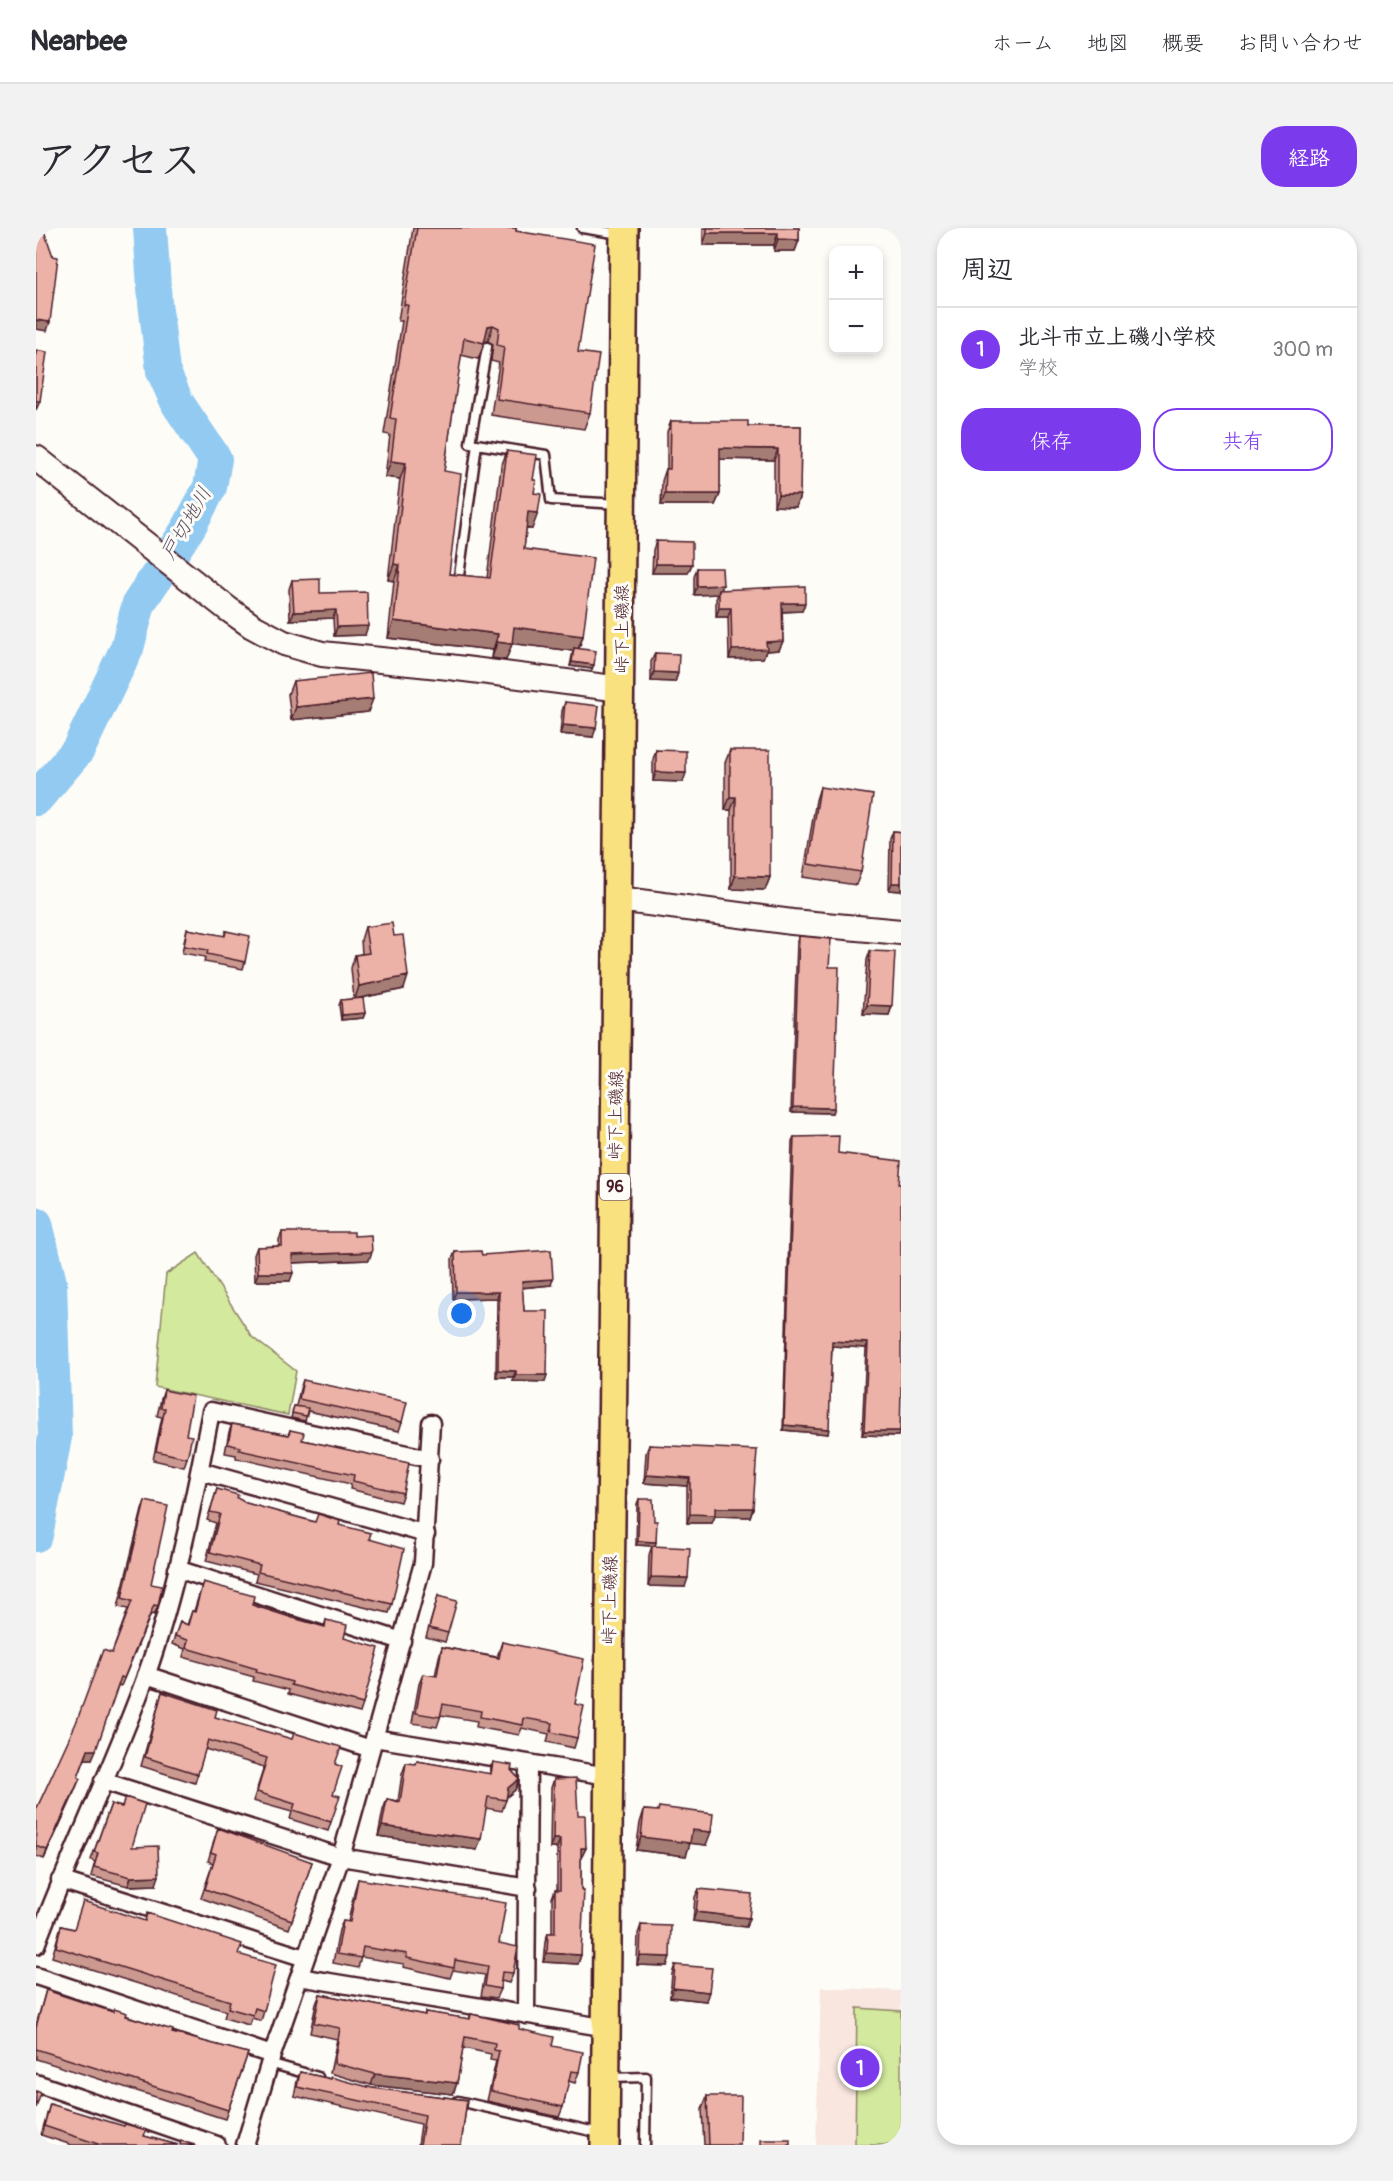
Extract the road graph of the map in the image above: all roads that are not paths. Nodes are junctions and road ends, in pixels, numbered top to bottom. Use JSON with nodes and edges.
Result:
{"nodes":[{"id":1,"x":582,"y":228,"type":"edge"},
{"id":2,"x":624,"y":232,"type":"edge"},
{"id":3,"x":487,"y":347,"type":"edge"},
{"id":4,"x":477,"y":444,"type":"junction"},
{"id":5,"x":37,"y":459,"type":"edge"},
{"id":6,"x":623,"y":505,"type":"junction"},
{"id":7,"x":459,"y":576,"type":"edge"},
{"id":8,"x":621,"y":689,"type":"junction"},
{"id":9,"x":618,"y":898,"type":"junction"},
{"id":10,"x":901,"y":932,"type":"edge"},
{"id":11,"x":431,"y":1423,"type":"dead end"},
{"id":12,"x":430,"y":1459,"type":"junction"},
{"id":13,"x":200,"y":1471,"type":"junction"},
{"id":14,"x":426,"y":1534,"type":"junction"},
{"id":15,"x":177,"y":1569,"type":"junction"},
{"id":16,"x":402,"y":1641,"type":"junction"},
{"id":17,"x":146,"y":1675,"type":"junction"},
{"id":18,"x":373,"y":1743,"type":"junction"},
{"id":19,"x":528,"y":1764,"type":"junction"},
{"id":20,"x":608,"y":1776,"type":"junction"},
{"id":21,"x":103,"y":1781,"type":"junction"},
{"id":22,"x":341,"y":1857,"type":"junction"},
{"id":23,"x":60,"y":1880,"type":"junction"},
{"id":24,"x":528,"y":1888,"type":"junction"},
{"id":25,"x":36,"y":1945,"type":"edge"},
{"id":26,"x":305,"y":1958,"type":"junction"},
{"id":27,"x":36,"y":1976,"type":"edge"},
{"id":28,"x":299,"y":1977,"type":"junction"},
{"id":29,"x":526,"y":2015,"type":"junction"},
{"id":30,"x":608,"y":2028,"type":"junction"},
{"id":31,"x":271,"y":2059,"type":"junction"},
{"id":32,"x":607,"y":2078,"type":"junction"},
{"id":33,"x":325,"y":2079,"type":"edge"},
{"id":34,"x":36,"y":2083,"type":"edge"},
{"id":35,"x":451,"y":2100,"type":"edge"},
{"id":36,"x":605,"y":2139,"type":"edge"},
{"id":37,"x":217,"y":2145,"type":"edge"},
{"id":38,"x":245,"y":2145,"type":"edge"},
{"id":39,"x":645,"y":2145,"type":"edge"}],
"edges":[{"from":1,"to":2,"type":"lane"},
{"from":2,"to":6,"type":"main road","name":"峠下上磯線","number":"96"},
{"from":3,"to":4,"type":"lane"},
{"from":4,"to":6,"type":"lane"},
{"from":4,"to":7,"type":"lane"},
{"from":5,"to":8,"type":"street"},
{"from":6,"to":8,"type":"main road","name":"峠下上磯線","number":"96"},
{"from":8,"to":9,"type":"main road","name":"峠下上磯線","number":"96"},
{"from":9,"to":10,"type":"street"},
{"from":9,"to":20,"type":"main road","name":"峠下上磯線","number":"96"},
{"from":11,"to":12,"type":"street"},
{"from":12,"to":13,"type":"street"},
{"from":12,"to":14,"type":"street"},
{"from":13,"to":14,"type":"street"},
{"from":13,"to":15,"type":"street"},
{"from":14,"to":16,"type":"street"},
{"from":15,"to":16,"type":"street"},
{"from":15,"to":17,"type":"street"},
{"from":16,"to":18,"type":"street"},
{"from":17,"to":18,"type":"street"},
{"from":17,"to":21,"type":"street"},
{"from":18,"to":19,"type":"street"},
{"from":18,"to":22,"type":"street"},
{"from":19,"to":20,"type":"street"},
{"from":19,"to":24,"type":"street"},
{"from":20,"to":30,"type":"main road","name":"峠下上磯線","number":"96"},
{"from":21,"to":22,"type":"street"},
{"from":21,"to":23,"type":"street"},
{"from":22,"to":24,"type":"street"},
{"from":22,"to":26,"type":"street"},
{"from":23,"to":25,"type":"street"},
{"from":23,"to":26,"type":"street"},
{"from":24,"to":29,"type":"street"},
{"from":26,"to":28,"type":"street"},
{"from":27,"to":31,"type":"street"},
{"from":28,"to":29,"type":"street"},
{"from":28,"to":31,"type":"street"},
{"from":29,"to":30,"type":"street"},
{"from":30,"to":32,"type":"main road","name":"峠下上磯線","number":"96"},
{"from":31,"to":33,"type":"lane"},
{"from":31,"to":38,"type":"street"},
{"from":32,"to":36,"type":"main road","name":"峠下上磯線","number":"96"},
{"from":32,"to":39,"type":"lane"},
{"from":34,"to":37,"type":"street"},
{"from":35,"to":36,"type":"lane"}]}
